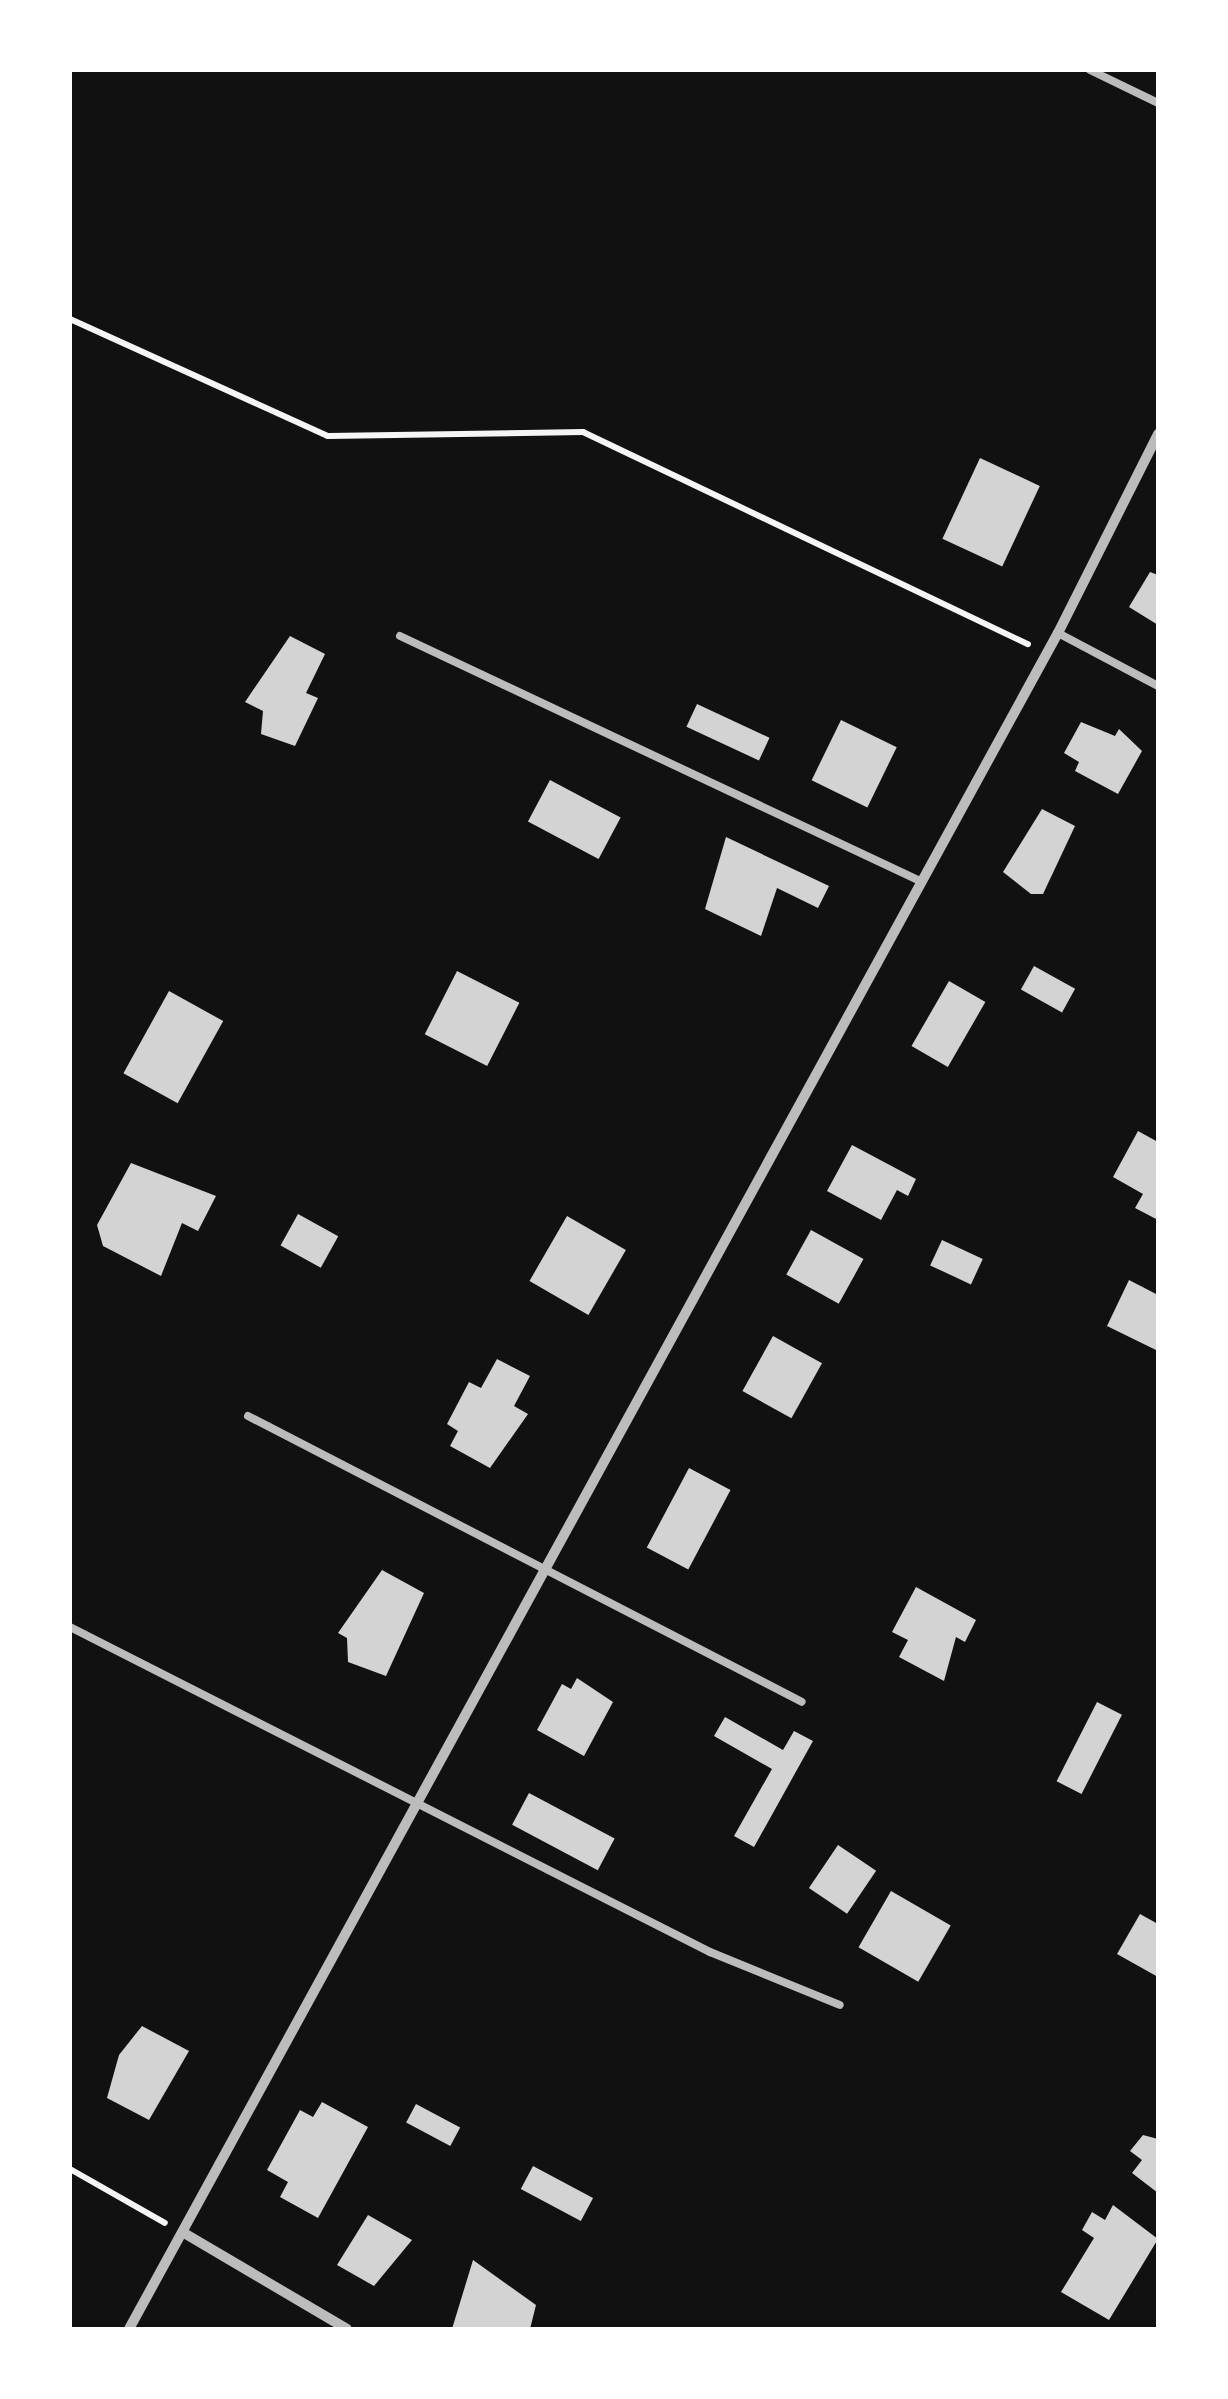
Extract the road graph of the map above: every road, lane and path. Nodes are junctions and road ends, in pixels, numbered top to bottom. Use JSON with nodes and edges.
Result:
{"nodes":[{"id":1,"x":1090,"y":70,"type":"edge"},
{"id":2,"x":1158,"y":103,"type":"edge"},
{"id":3,"x":70,"y":319,"type":"edge"},
{"id":4,"x":1158,"y":434,"type":"edge"},
{"id":5,"x":1058,"y":632,"type":"junction"},
{"id":6,"x":400,"y":636,"type":"dead end"},
{"id":7,"x":1047,"y":653,"type":"junction"},
{"id":8,"x":1158,"y":686,"type":"edge"},
{"id":9,"x":922,"y":882,"type":"junction"},
{"id":10,"x":248,"y":1416,"type":"dead end"},
{"id":11,"x":547,"y":1568,"type":"junction"},
{"id":12,"x":70,"y":1627,"type":"edge"},
{"id":13,"x":802,"y":1702,"type":"dead end"},
{"id":14,"x":420,"y":1800,"type":"junction"},
{"id":15,"x":840,"y":2005,"type":"dead end"},
{"id":16,"x":70,"y":2170,"type":"edge"},
{"id":17,"x":184,"y":2233,"type":"junction"},
{"id":18,"x":129,"y":2329,"type":"edge"},
{"id":19,"x":347,"y":2329,"type":"edge"}],
"edges":[{"from":1,"to":2,"type":"lane"},
{"from":3,"to":7,"type":"path"},
{"from":4,"to":5,"type":"street"},
{"from":5,"to":7,"type":"street"},
{"from":5,"to":8,"type":"lane"},
{"from":6,"to":9,"type":"lane"},
{"from":7,"to":9,"type":"street"},
{"from":9,"to":11,"type":"street"},
{"from":10,"to":11,"type":"lane"},
{"from":11,"to":13,"type":"lane"},
{"from":11,"to":14,"type":"street"},
{"from":12,"to":14,"type":"lane"},
{"from":14,"to":15,"type":"lane"},
{"from":14,"to":17,"type":"street"},
{"from":16,"to":17,"type":"path"},
{"from":17,"to":18,"type":"street"},
{"from":17,"to":19,"type":"street"}]}
